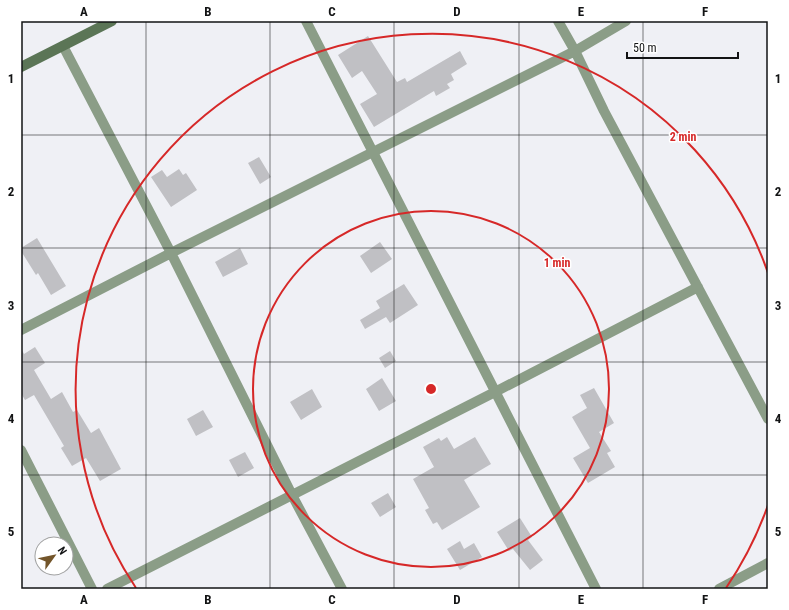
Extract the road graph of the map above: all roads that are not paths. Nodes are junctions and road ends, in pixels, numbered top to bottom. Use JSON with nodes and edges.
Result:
{"nodes":[{"id":1,"x":112,"y":21,"type":"edge"},
{"id":2,"x":306,"y":21,"type":"edge"},
{"id":3,"x":558,"y":21,"type":"edge"},
{"id":4,"x":626,"y":21,"type":"edge"},
{"id":5,"x":63,"y":46,"type":"junction"},
{"id":6,"x":575,"y":51,"type":"junction"},
{"id":7,"x":21,"y":67,"type":"edge"},
{"id":8,"x":373,"y":152,"type":"junction"},
{"id":9,"x":171,"y":253,"type":"junction"},
{"id":10,"x":698,"y":287,"type":"junction"},
{"id":11,"x":21,"y":330,"type":"edge"},
{"id":12,"x":495,"y":392,"type":"junction"},
{"id":13,"x":768,"y":419,"type":"edge"},
{"id":14,"x":21,"y":450,"type":"edge"},
{"id":15,"x":292,"y":495,"type":"junction"},
{"id":16,"x":768,"y":563,"type":"edge"},
{"id":17,"x":92,"y":589,"type":"edge"},
{"id":18,"x":107,"y":589,"type":"edge"},
{"id":19,"x":342,"y":589,"type":"edge"},
{"id":20,"x":596,"y":589,"type":"edge"},
{"id":21,"x":719,"y":589,"type":"edge"}],
"edges":[{"from":1,"to":5,"type":"street"},
{"from":2,"to":8,"type":"street"},
{"from":3,"to":6,"type":"street"},
{"from":4,"to":6,"type":"street"},
{"from":5,"to":7,"type":"street"},
{"from":5,"to":9,"type":"street"},
{"from":6,"to":8,"type":"street"},
{"from":6,"to":10,"type":"street"},
{"from":8,"to":9,"type":"street"},
{"from":8,"to":12,"type":"street"},
{"from":9,"to":11,"type":"street"},
{"from":9,"to":15,"type":"street"},
{"from":10,"to":12,"type":"street"},
{"from":10,"to":13,"type":"street"},
{"from":12,"to":15,"type":"street"},
{"from":12,"to":20,"type":"street"},
{"from":14,"to":17,"type":"street"},
{"from":15,"to":18,"type":"street"},
{"from":15,"to":19,"type":"street"},
{"from":16,"to":21,"type":"street"}]}
